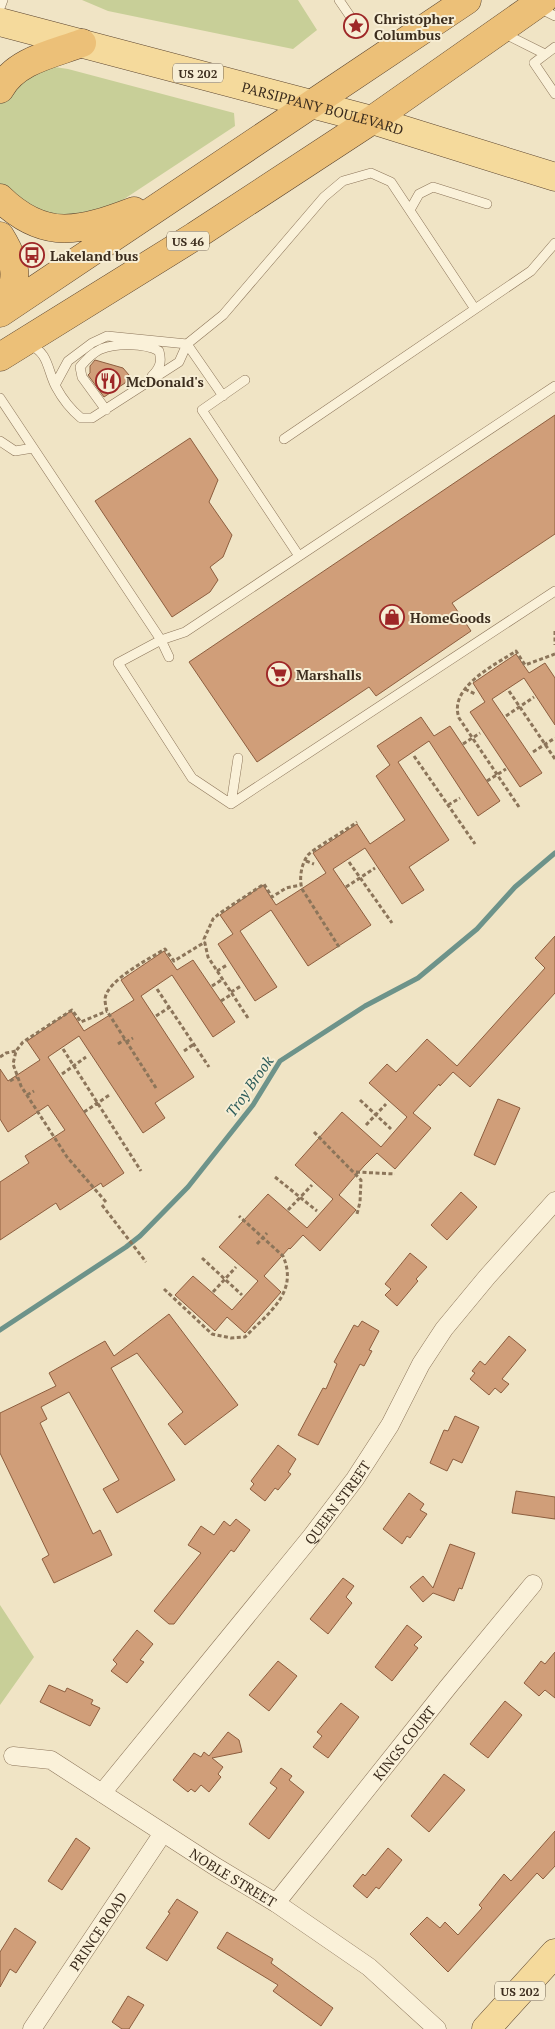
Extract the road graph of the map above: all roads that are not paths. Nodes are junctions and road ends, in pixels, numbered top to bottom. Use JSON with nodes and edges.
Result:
{"nodes":[{"id":1,"x":3,"y":0,"type":"edge"},
{"id":2,"x":340,"y":0,"type":"edge"},
{"id":3,"x":468,"y":0,"type":"edge"},
{"id":4,"x":544,"y":7,"type":"edge"},
{"id":5,"x":0,"y":8,"type":"edge"},
{"id":6,"x":352,"y":20,"type":"dead end"},
{"id":7,"x":0,"y":22,"type":"edge"},
{"id":8,"x":499,"y":31,"type":"junction"},
{"id":9,"x":82,"y":43,"type":"junction"},
{"id":10,"x":555,"y":48,"type":"edge"},
{"id":11,"x":546,"y":54,"type":"junction"},
{"id":12,"x":0,"y":89,"type":"edge"},
{"id":13,"x":555,"y":94,"type":"edge"},
{"id":14,"x":314,"y":104,"type":"junction"},
{"id":15,"x":372,"y":120,"type":"junction"},
{"id":16,"x":555,"y":177,"type":"edge"},
{"id":17,"x":188,"y":188,"type":"junction"},
{"id":18,"x":0,"y":198,"type":"edge"},
{"id":19,"x":487,"y":204,"type":"dead end"},
{"id":20,"x":410,"y":210,"type":"junction"},
{"id":21,"x":0,"y":236,"type":"edge"},
{"id":22,"x":555,"y":243,"type":"edge"},
{"id":23,"x":475,"y":309,"type":"junction"},
{"id":24,"x":2,"y":311,"type":"edge"},
{"id":25,"x":153,"y":339,"type":"junction"},
{"id":26,"x":23,"y":343,"type":"junction"},
{"id":27,"x":187,"y":344,"type":"junction"},
{"id":28,"x":134,"y":346,"type":"junction"},
{"id":29,"x":0,"y":357,"type":"edge"},
{"id":30,"x":245,"y":380,"type":"dead end"},
{"id":31,"x":147,"y":382,"type":"junction"},
{"id":32,"x":55,"y":385,"type":"junction"},
{"id":33,"x":555,"y":386,"type":"edge"},
{"id":34,"x":223,"y":396,"type":"junction"},
{"id":35,"x":0,"y":398,"type":"edge"},
{"id":36,"x":106,"y":410,"type":"junction"},
{"id":37,"x":284,"y":439,"type":"dead end"},
{"id":38,"x":0,"y":441,"type":"edge"},
{"id":39,"x":33,"y":448,"type":"junction"},
{"id":40,"x":299,"y":556,"type":"junction"},
{"id":41,"x":555,"y":591,"type":"edge"},
{"id":42,"x":162,"y":640,"type":"junction"},
{"id":43,"x":169,"y":657,"type":"dead end"},
{"id":44,"x":238,"y":758,"type":"dead end"},
{"id":45,"x":231,"y":804,"type":"junction"},
{"id":46,"x":555,"y":1201,"type":"edge"},
{"id":47,"x":534,"y":1584,"type":"dead end"},
{"id":48,"x":14,"y":1756,"type":"dead end"},
{"id":49,"x":102,"y":1793,"type":"junction"},
{"id":50,"x":163,"y":1833,"type":"junction"},
{"id":51,"x":276,"y":1903,"type":"junction"},
{"id":52,"x":555,"y":1952,"type":"edge"},
{"id":53,"x":32,"y":2029,"type":"edge"},
{"id":54,"x":437,"y":2029,"type":"edge"},
{"id":55,"x":486,"y":2029,"type":"edge"}],
"edges":[{"from":1,"to":5,"type":"lane"},
{"from":2,"to":6,"type":"lane"},
{"from":3,"to":14,"type":"highway"},
{"from":4,"to":8,"type":"highway","number":"US 46"},
{"from":7,"to":9,"type":"main road","name":"PARSIPPANY BOULEVARD","number":"US 202"},
{"from":8,"to":11,"type":"lane"},
{"from":8,"to":15,"type":"highway","number":"US 46"},
{"from":9,"to":12,"type":"highway"},
{"from":9,"to":14,"type":"main road","name":"PARSIPPANY BOULEVARD","number":"US 202"},
{"from":10,"to":11,"type":"lane"},
{"from":11,"to":13,"type":"lane"},
{"from":14,"to":15,"type":"main road","name":"PARSIPPANY BOULEVARD","number":"US 202"},
{"from":14,"to":17,"type":"highway"},
{"from":15,"to":16,"type":"main road","name":"PARSIPPANY BOULEVARD","number":"US 202"},
{"from":15,"to":26,"type":"highway","number":"US 46"},
{"from":17,"to":18,"type":"highway"},
{"from":17,"to":24,"type":"highway"},
{"from":19,"to":20,"type":"lane"},
{"from":20,"to":23,"type":"lane"},
{"from":20,"to":27,"type":"lane"},
{"from":21,"to":24,"type":"highway"},
{"from":22,"to":23,"type":"lane"},
{"from":23,"to":37,"type":"lane"},
{"from":25,"to":27,"type":"lane"},
{"from":25,"to":28,"type":"lane"},
{"from":25,"to":32,"type":"lane"},
{"from":26,"to":29,"type":"highway","number":"US 46"},
{"from":26,"to":32,"type":"lane"},
{"from":27,"to":31,"type":"lane"},
{"from":27,"to":34,"type":"lane"},
{"from":28,"to":31,"type":"lane"},
{"from":28,"to":36,"type":"lane"},
{"from":30,"to":34,"type":"lane"},
{"from":31,"to":36,"type":"lane"},
{"from":32,"to":36,"type":"lane"},
{"from":33,"to":40,"type":"lane"},
{"from":34,"to":40,"type":"lane"},
{"from":35,"to":39,"type":"lane"},
{"from":38,"to":39,"type":"lane"},
{"from":39,"to":42,"type":"lane"},
{"from":40,"to":42,"type":"lane"},
{"from":41,"to":45,"type":"lane"},
{"from":42,"to":43,"type":"lane"},
{"from":42,"to":45,"type":"lane"},
{"from":44,"to":45,"type":"lane"},
{"from":46,"to":49,"type":"street","name":"QUEEN STREET"},
{"from":47,"to":51,"type":"street","name":"KINGS COURT"},
{"from":48,"to":49,"type":"street","name":"NOBLE STREET"},
{"from":49,"to":50,"type":"street","name":"NOBLE STREET"},
{"from":50,"to":51,"type":"street","name":"NOBLE STREET"},
{"from":50,"to":53,"type":"street","name":"PRINCE ROAD"},
{"from":51,"to":54,"type":"street","name":"NOBLE STREET"},
{"from":52,"to":55,"type":"main road","number":"US 202"}]}
